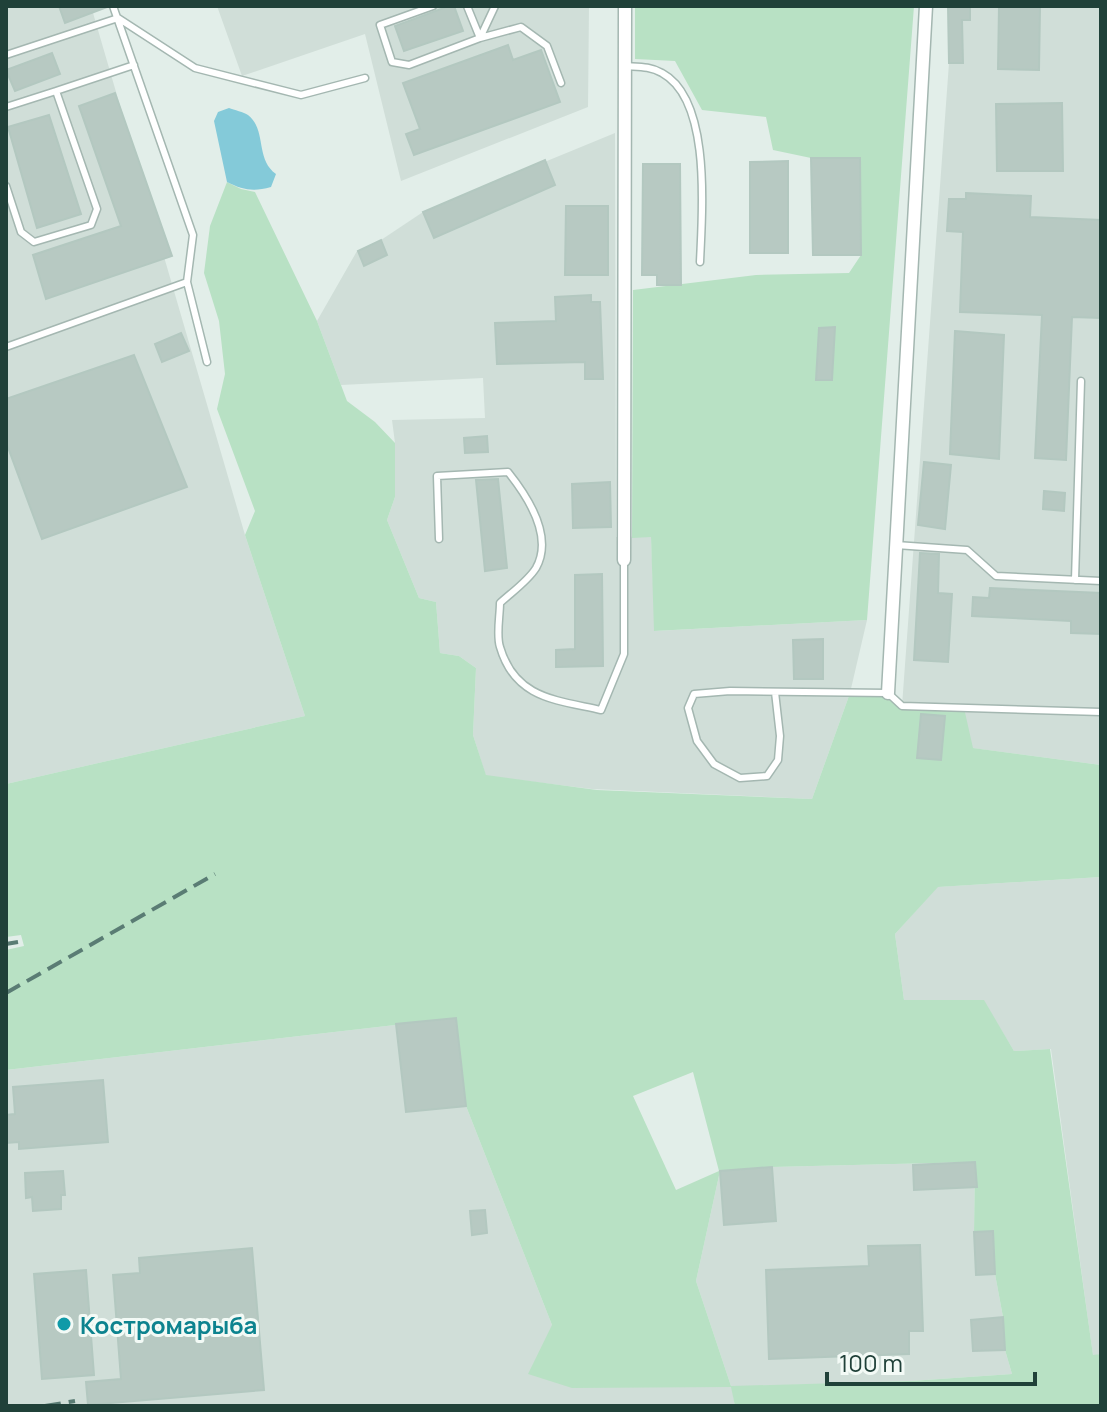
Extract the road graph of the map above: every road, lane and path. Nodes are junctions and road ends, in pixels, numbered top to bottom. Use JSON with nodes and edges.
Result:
{"nodes":[{"id":1,"x":113,"y":6,"type":"edge"},
{"id":2,"x":433,"y":6,"type":"edge"},
{"id":3,"x":467,"y":6,"type":"edge"},
{"id":4,"x":495,"y":6,"type":"edge"},
{"id":5,"x":625,"y":6,"type":"edge"},
{"id":6,"x":926,"y":6,"type":"edge"},
{"id":7,"x":118,"y":18,"type":"junction"},
{"id":8,"x":480,"y":38,"type":"junction"},
{"id":9,"x":6,"y":55,"type":"edge"},
{"id":10,"x":134,"y":65,"type":"junction"},
{"id":11,"x":625,"y":66,"type":"junction"},
{"id":12,"x":365,"y":78,"type":"dead end"},
{"id":13,"x":561,"y":83,"type":"dead end"},
{"id":14,"x":56,"y":91,"type":"junction"},
{"id":15,"x":6,"y":107,"type":"edge"},
{"id":16,"x":6,"y":186,"type":"edge"},
{"id":17,"x":9,"y":208,"type":"edge"},
{"id":18,"x":700,"y":262,"type":"dead end"},
{"id":19,"x":187,"y":282,"type":"junction"},
{"id":20,"x":6,"y":347,"type":"edge"},
{"id":21,"x":207,"y":362,"type":"dead end"},
{"id":22,"x":1081,"y":381,"type":"dead end"},
{"id":23,"x":439,"y":539,"type":"dead end"},
{"id":24,"x":896,"y":545,"type":"junction"},
{"id":25,"x":624,"y":560,"type":"joint"},
{"id":26,"x":1075,"y":580,"type":"junction"},
{"id":27,"x":1101,"y":581,"type":"edge"},
{"id":28,"x":775,"y":692,"type":"junction"},
{"id":29,"x":888,"y":693,"type":"junction"},
{"id":30,"x":1101,"y":712,"type":"edge"}],
"edges":[{"from":1,"to":7,"type":"lane"},
{"from":2,"to":8,"type":"lane"},
{"from":3,"to":8,"type":"lane"},
{"from":4,"to":8,"type":"lane"},
{"from":5,"to":11,"type":"street"},
{"from":6,"to":24,"type":"street"},
{"from":7,"to":9,"type":"lane"},
{"from":7,"to":10,"type":"lane"},
{"from":7,"to":12,"type":"lane"},
{"from":8,"to":13,"type":"lane"},
{"from":10,"to":14,"type":"lane"},
{"from":10,"to":19,"type":"lane"},
{"from":11,"to":18,"type":"lane"},
{"from":11,"to":25,"type":"street"},
{"from":14,"to":15,"type":"lane"},
{"from":14,"to":17,"type":"lane"},
{"from":16,"to":17,"type":"lane"},
{"from":19,"to":20,"type":"lane"},
{"from":19,"to":21,"type":"lane"},
{"from":22,"to":26,"type":"lane"},
{"from":23,"to":25,"type":"lane"},
{"from":24,"to":26,"type":"lane"},
{"from":24,"to":29,"type":"street"},
{"from":26,"to":27,"type":"lane"},
{"from":28,"to":28,"type":"lane"},
{"from":28,"to":29,"type":"lane"},
{"from":29,"to":30,"type":"lane"}]}
